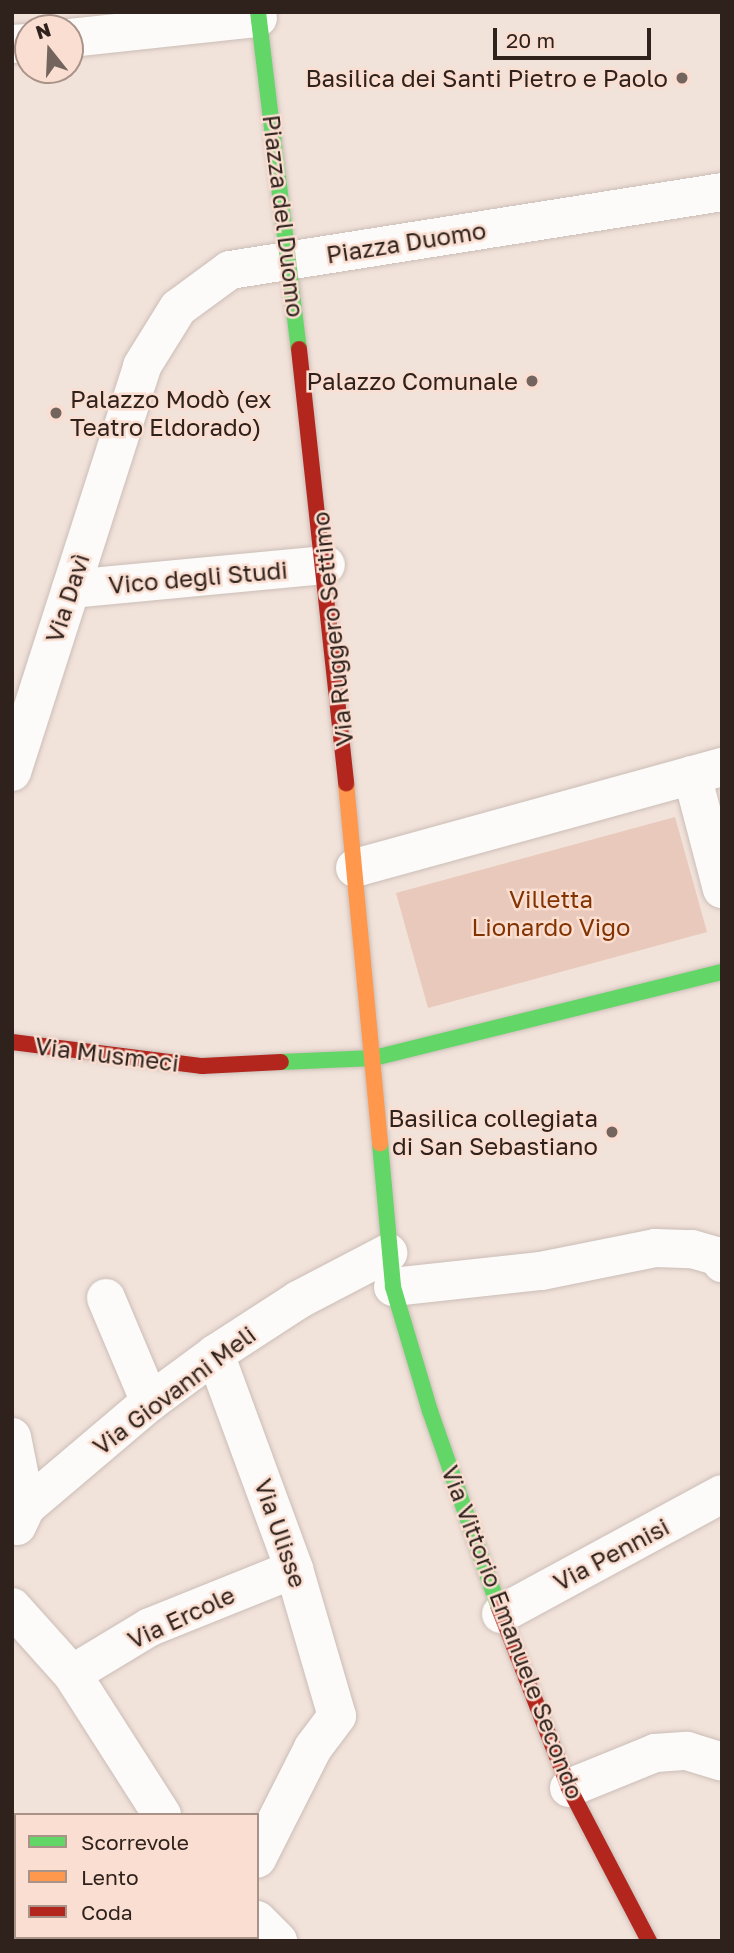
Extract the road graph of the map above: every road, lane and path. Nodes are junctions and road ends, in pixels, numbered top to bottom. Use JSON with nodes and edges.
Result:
{"nodes":[{"id":1,"x":258,"y":15,"type":"edge"},
{"id":2,"x":84,"y":36,"type":"edge"},
{"id":3,"x":722,"y":191,"type":"edge"},
{"id":4,"x":290,"y":260,"type":"junction"},
{"id":5,"x":309,"y":420,"type":"joint"},
{"id":6,"x":122,"y":425,"type":"joint"},
{"id":7,"x":326,"y":565,"type":"junction"},
{"id":8,"x":71,"y":589,"type":"junction"},
{"id":9,"x":707,"y":771,"type":"edge"},
{"id":10,"x":12,"y":772,"type":"edge"},
{"id":11,"x":354,"y":854,"type":"junction"},
{"id":12,"x":722,"y":889,"type":"edge"},
{"id":13,"x":722,"y":972,"type":"edge"},
{"id":14,"x":12,"y":1042,"type":"edge"},
{"id":15,"x":374,"y":1058,"type":"junction"},
{"id":16,"x":722,"y":1263,"type":"edge"},
{"id":17,"x":393,"y":1285,"type":"junction"},
{"id":18,"x":106,"y":1298,"type":"dead end"},
{"id":19,"x":215,"y":1354,"type":"junction"},
{"id":20,"x":150,"y":1402,"type":"junction"},
{"id":21,"x":22,"y":1491,"type":"edge"},
{"id":22,"x":722,"y":1494,"type":"edge"},
{"id":23,"x":294,"y":1569,"type":"junction"},
{"id":24,"x":12,"y":1607,"type":"edge"},
{"id":25,"x":501,"y":1614,"type":"junction"},
{"id":26,"x":72,"y":1674,"type":"junction"},
{"id":27,"x":722,"y":1762,"type":"edge"},
{"id":28,"x":569,"y":1788,"type":"junction"},
{"id":29,"x":161,"y":1813,"type":"edge"},
{"id":30,"x":259,"y":1854,"type":"edge"},
{"id":31,"x":259,"y":1922,"type":"edge"},
{"id":32,"x":278,"y":1941,"type":"edge"},
{"id":33,"x":649,"y":1941,"type":"edge"}],
"edges":[{"from":1,"to":2,"type":"street"},
{"from":1,"to":4,"type":"street","name":"Piazza del Duomo"},
{"from":3,"to":4,"type":"street","name":"Piazza Duomo"},
{"from":4,"to":5,"type":"street","name":"Piazza del Duomo"},
{"from":4,"to":6,"type":"street","name":"Piazza Duomo"},
{"from":5,"to":7,"type":"street","name":"Via Ruggero Settimo"},
{"from":6,"to":8,"type":"street","name":"Via Davì"},
{"from":7,"to":8,"type":"street","name":"Vico degli Studi"},
{"from":7,"to":11,"type":"street","name":"Via Ruggero Settimo"},
{"from":8,"to":10,"type":"street","name":"Via Davì"},
{"from":9,"to":11,"type":"street"},
{"from":9,"to":12,"type":"street"},
{"from":11,"to":15,"type":"street","name":"Via Ruggero Settimo"},
{"from":13,"to":15,"type":"street","name":"Via Musmeci"},
{"from":14,"to":15,"type":"street","name":"Via Musmeci"},
{"from":15,"to":17,"type":"street","name":"Via Vittorio Emanuele Secondo"},
{"from":16,"to":17,"type":"street"},
{"from":17,"to":19,"type":"street","name":"Via Giovanni Meli"},
{"from":17,"to":25,"type":"street","name":"Via Vittorio Emanuele Secondo"},
{"from":18,"to":20,"type":"street"},
{"from":19,"to":20,"type":"street","name":"Via Giovanni Meli"},
{"from":19,"to":23,"type":"street","name":"Via Ulisse"},
{"from":20,"to":21,"type":"street","name":"Via Giovanni Meli"},
{"from":22,"to":25,"type":"street","name":"Via Pennisi"},
{"from":23,"to":26,"type":"street","name":"Via Ercole"},
{"from":23,"to":30,"type":"street","name":"Via Ulisse"},
{"from":24,"to":26,"type":"street"},
{"from":25,"to":28,"type":"street","name":"Via Vittorio Emanuele Secondo"},
{"from":26,"to":29,"type":"street"},
{"from":27,"to":28,"type":"street"},
{"from":28,"to":33,"type":"street","name":"Via Vittorio Emanuele Secondo"},
{"from":31,"to":32,"type":"street"}]}
